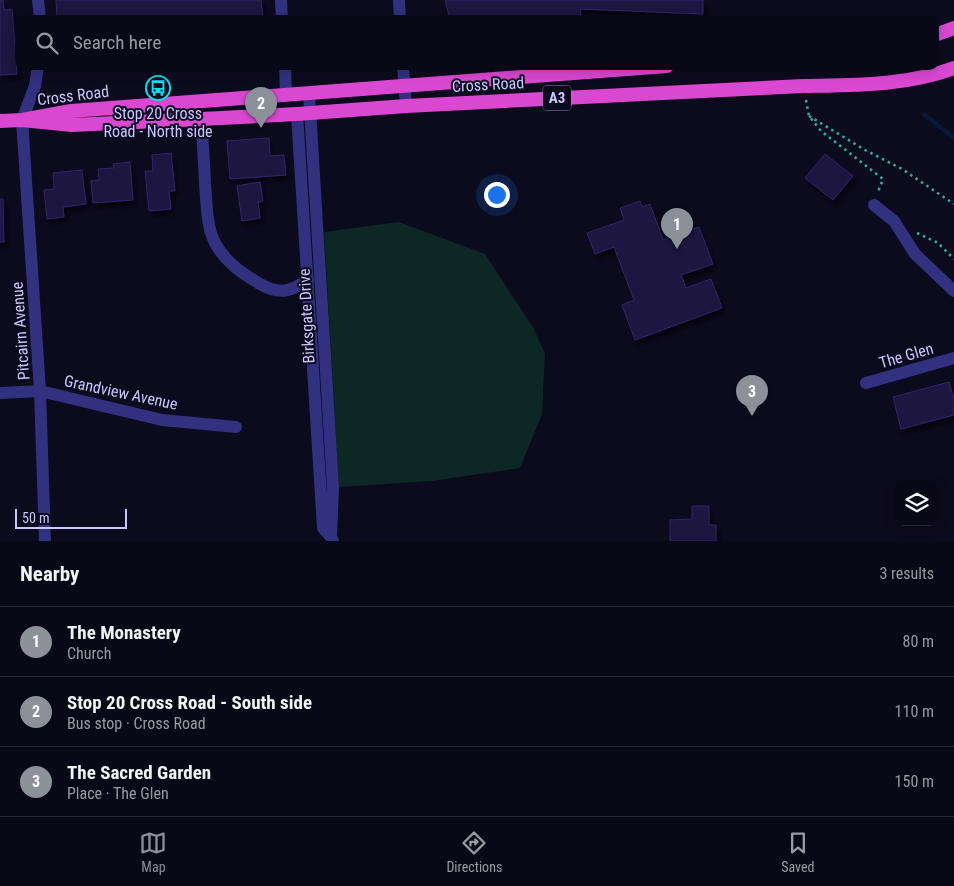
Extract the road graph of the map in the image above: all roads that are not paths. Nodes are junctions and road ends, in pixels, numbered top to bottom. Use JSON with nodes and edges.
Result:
{"nodes":[{"id":1,"x":38,"y":0,"type":"edge"},
{"id":2,"x":281,"y":0,"type":"edge"},
{"id":3,"x":399,"y":0,"type":"edge"},
{"id":4,"x":40,"y":15,"type":"edge"},
{"id":5,"x":282,"y":15,"type":"edge"},
{"id":6,"x":400,"y":15,"type":"edge"},
{"id":7,"x":954,"y":28,"type":"edge"},
{"id":8,"x":939,"y":34,"type":"edge"},
{"id":9,"x":954,"y":68,"type":"edge"},
{"id":10,"x":37,"y":70,"type":"edge"},
{"id":11,"x":287,"y":70,"type":"edge"},
{"id":12,"x":403,"y":70,"type":"edge"},
{"id":13,"x":617,"y":70,"type":"edge"},
{"id":14,"x":405,"y":87,"type":"junction"},
{"id":15,"x":297,"y":94,"type":"junction"},
{"id":16,"x":200,"y":100,"type":"junction"},
{"id":17,"x":406,"y":106,"type":"junction"},
{"id":18,"x":304,"y":114,"type":"junction"},
{"id":19,"x":201,"y":119,"type":"junction"},
{"id":20,"x":22,"y":120,"type":"junction"},
{"id":21,"x":0,"y":121,"type":"edge"},
{"id":22,"x":874,"y":205,"type":"road end"},
{"id":23,"x":308,"y":278,"type":"junction"},
{"id":24,"x":954,"y":291,"type":"edge"},
{"id":25,"x":954,"y":358,"type":"edge"},
{"id":26,"x":866,"y":383,"type":"dead end"},
{"id":27,"x":40,"y":390,"type":"junction"},
{"id":28,"x":0,"y":393,"type":"edge"},
{"id":29,"x":236,"y":427,"type":"dead end"},
{"id":30,"x":332,"y":539,"type":"edge"},
{"id":31,"x":45,"y":541,"type":"edge"}],
"edges":[{"from":1,"to":4,"type":"street"},
{"from":2,"to":5,"type":"street"},
{"from":3,"to":6,"type":"street"},
{"from":7,"to":8,"type":"highway"},
{"from":9,"to":17,"type":"highway","name":"Cross Road","number":"A3"},
{"from":10,"to":20,"type":"street"},
{"from":11,"to":15,"type":"street"},
{"from":12,"to":14,"type":"street"},
{"from":13,"to":14,"type":"highway","name":"Cross Road","number":"A3"},
{"from":14,"to":15,"type":"highway","name":"Cross Road","number":"A3"},
{"from":14,"to":17,"type":"street"},
{"from":15,"to":16,"type":"highway","name":"Cross Road","number":"A3"},
{"from":15,"to":18,"type":"highway"},
{"from":16,"to":19,"type":"highway"},
{"from":16,"to":20,"type":"highway","name":"Cross Road","number":"A3"},
{"from":17,"to":18,"type":"highway","name":"Cross Road","number":"A3"},
{"from":18,"to":19,"type":"highway","name":"Cross Road","number":"A3"},
{"from":18,"to":23,"type":"street","name":"Birksgate Drive"},
{"from":18,"to":30,"type":"street","name":"Birksgate Drive"},
{"from":19,"to":20,"type":"highway","name":"Cross Road","number":"A3"},
{"from":19,"to":23,"type":"street"},
{"from":20,"to":21,"type":"highway","name":"Cross Road","number":"A3"},
{"from":20,"to":27,"type":"street","name":"Pitcairn Avenue"},
{"from":22,"to":24,"type":"street"},
{"from":23,"to":30,"type":"street","name":"Birksgate Drive"},
{"from":25,"to":26,"type":"street","name":"The Glen"},
{"from":27,"to":28,"type":"street","name":"Grandview Avenue"},
{"from":27,"to":29,"type":"street","name":"Grandview Avenue"},
{"from":27,"to":31,"type":"street","name":"Pitcairn Avenue"}]}
